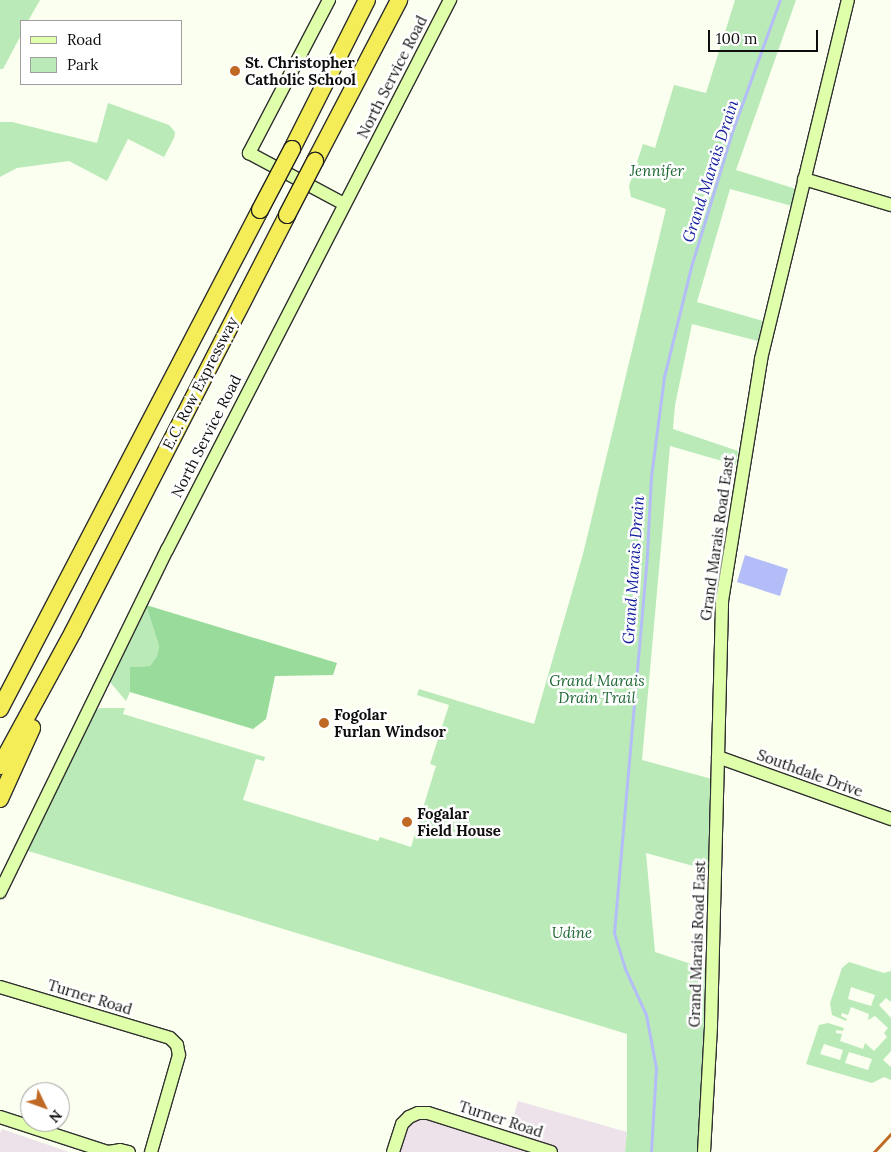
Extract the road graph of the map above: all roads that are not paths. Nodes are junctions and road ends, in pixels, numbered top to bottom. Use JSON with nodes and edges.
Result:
{"nodes":[{"id":1,"x":330,"y":0,"type":"edge"},
{"id":2,"x":367,"y":0,"type":"edge"},
{"id":3,"x":399,"y":0,"type":"edge"},
{"id":4,"x":450,"y":0,"type":"edge"},
{"id":5,"x":848,"y":0,"type":"edge"},
{"id":6,"x":804,"y":179,"type":"junction"},
{"id":7,"x":344,"y":204,"type":"junction"},
{"id":8,"x":891,"y":205,"type":"edge"},
{"id":9,"x":73,"y":632,"type":"junction"},
{"id":10,"x":29,"y":653,"type":"junction"},
{"id":11,"x":0,"y":697,"type":"edge"},
{"id":12,"x":0,"y":709,"type":"edge"},
{"id":13,"x":718,"y":757,"type":"junction"},
{"id":14,"x":0,"y":766,"type":"edge"},
{"id":15,"x":0,"y":799,"type":"edge"},
{"id":16,"x":891,"y":819,"type":"edge"},
{"id":17,"x":0,"y":892,"type":"edge"},
{"id":18,"x":0,"y":986,"type":"edge"},
{"id":19,"x":0,"y":1117,"type":"edge"},
{"id":20,"x":108,"y":1152,"type":"edge"},
{"id":21,"x":129,"y":1152,"type":"edge"},
{"id":22,"x":151,"y":1152,"type":"edge"},
{"id":23,"x":393,"y":1152,"type":"edge"},
{"id":24,"x":551,"y":1152,"type":"edge"},
{"id":25,"x":704,"y":1152,"type":"edge"}],
"edges":[{"from":1,"to":7,"type":"street"},
{"from":2,"to":10,"type":"highway","name":"E.C. Row Expressway","bridge":true},
{"from":3,"to":9,"type":"highway","name":"E.C. Row Expressway","bridge":true},
{"from":4,"to":7,"type":"street","name":"North Service Road"},
{"from":5,"to":6,"type":"street","name":"Grand Marais Road East"},
{"from":6,"to":8,"type":"street"},
{"from":6,"to":13,"type":"street","name":"Grand Marais Road East"},
{"from":7,"to":17,"type":"street","name":"North Service Road"},
{"from":9,"to":14,"type":"highway","name":"E.C. Row Expressway"},
{"from":9,"to":15,"type":"highway"},
{"from":10,"to":11,"type":"highway"},
{"from":10,"to":12,"type":"highway","name":"E.C. Row Expressway"},
{"from":13,"to":16,"type":"street","name":"Southdale Drive"},
{"from":13,"to":25,"type":"street","name":"Grand Marais Road East"},
{"from":18,"to":22,"type":"street","name":"Turner Road"},
{"from":19,"to":20,"type":"street"},
{"from":20,"to":21,"type":"street"},
{"from":23,"to":24,"type":"street","name":"Turner Road"}]}
